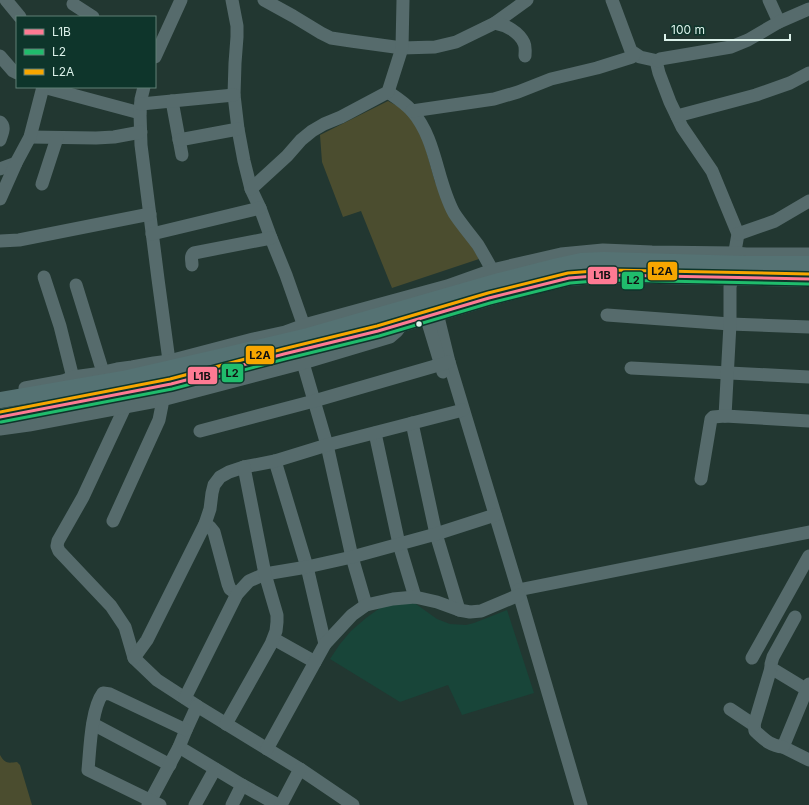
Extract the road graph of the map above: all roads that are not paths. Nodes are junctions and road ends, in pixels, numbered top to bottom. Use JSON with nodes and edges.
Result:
{"nodes":[{"id":1,"x":6,"y":0,"type":"edge"},
{"id":2,"x":181,"y":0,"type":"edge"},
{"id":3,"x":232,"y":0,"type":"edge"},
{"id":4,"x":264,"y":0,"type":"edge"},
{"id":5,"x":403,"y":0,"type":"edge"},
{"id":6,"x":527,"y":0,"type":"edge"},
{"id":7,"x":612,"y":0,"type":"edge"},
{"id":8,"x":769,"y":0,"type":"edge"},
{"id":9,"x":73,"y":4,"type":"dead end"},
{"id":10,"x":809,"y":9,"type":"edge"},
{"id":11,"x":19,"y":16,"type":"edge"},
{"id":12,"x":91,"y":16,"type":"edge"},
{"id":13,"x":779,"y":22,"type":"junction"},
{"id":14,"x":495,"y":23,"type":"junction"},
{"id":15,"x":402,"y":48,"type":"junction"},
{"id":16,"x":156,"y":54,"type":"edge"},
{"id":17,"x":635,"y":54,"type":"junction"},
{"id":18,"x":0,"y":56,"type":"edge"},
{"id":19,"x":525,"y":56,"type":"dead end"},
{"id":20,"x":658,"y":60,"type":"junction"},
{"id":21,"x":16,"y":72,"type":"edge"},
{"id":22,"x":809,"y":73,"type":"edge"},
{"id":23,"x":43,"y":88,"type":"edge"},
{"id":24,"x":47,"y":88,"type":"edge"},
{"id":25,"x":144,"y":88,"type":"edge"},
{"id":26,"x":388,"y":92,"type":"junction"},
{"id":27,"x":234,"y":95,"type":"junction"},
{"id":28,"x":172,"y":101,"type":"junction"},
{"id":29,"x":140,"y":109,"type":"junction"},
{"id":30,"x":412,"y":111,"type":"junction"},
{"id":31,"x":677,"y":116,"type":"junction"},
{"id":32,"x":0,"y":122,"type":"edge"},
{"id":33,"x":238,"y":129,"type":"junction"},
{"id":34,"x":141,"y":132,"type":"junction"},
{"id":35,"x":30,"y":137,"type":"junction"},
{"id":36,"x":58,"y":138,"type":"junction"},
{"id":37,"x":0,"y":140,"type":"edge"},
{"id":38,"x":179,"y":140,"type":"junction"},
{"id":39,"x":182,"y":155,"type":"dead end"},
{"id":40,"x":16,"y":163,"type":"junction"},
{"id":41,"x":0,"y":169,"type":"edge"},
{"id":42,"x":42,"y":184,"type":"dead end"},
{"id":43,"x":251,"y":189,"type":"junction"},
{"id":44,"x":0,"y":199,"type":"edge"},
{"id":45,"x":809,"y":201,"type":"edge"},
{"id":46,"x":260,"y":208,"type":"junction"},
{"id":47,"x":150,"y":214,"type":"junction"},
{"id":48,"x":152,"y":234,"type":"junction"},
{"id":49,"x":738,"y":234,"type":"junction"},
{"id":50,"x":271,"y":238,"type":"junction"},
{"id":51,"x":0,"y":241,"type":"edge"},
{"id":52,"x":809,"y":254,"type":"edge"},
{"id":53,"x":809,"y":264,"type":"edge"},
{"id":54,"x":192,"y":265,"type":"dead end"},
{"id":55,"x":734,"y":265,"type":"junction"},
{"id":56,"x":496,"y":275,"type":"junction"},
{"id":57,"x":44,"y":278,"type":"dead end"},
{"id":58,"x":809,"y":279,"type":"edge"},
{"id":59,"x":76,"y":285,"type":"dead end"},
{"id":60,"x":432,"y":315,"type":"junction"},
{"id":61,"x":607,"y":315,"type":"dead end"},
{"id":62,"x":402,"y":324,"type":"junction"},
{"id":63,"x":730,"y":324,"type":"junction"},
{"id":64,"x":809,"y":327,"type":"edge"},
{"id":65,"x":306,"y":330,"type":"junction"},
{"id":66,"x":303,"y":363,"type":"junction"},
{"id":67,"x":445,"y":364,"type":"junction"},
{"id":68,"x":170,"y":365,"type":"junction"},
{"id":69,"x":631,"y":368,"type":"dead end"},
{"id":70,"x":728,"y":373,"type":"junction"},
{"id":71,"x":104,"y":378,"type":"junction"},
{"id":72,"x":809,"y":378,"type":"edge"},
{"id":73,"x":74,"y":382,"type":"junction"},
{"id":74,"x":0,"y":393,"type":"edge"},
{"id":75,"x":0,"y":400,"type":"edge"},
{"id":76,"x":162,"y":400,"type":"junction"},
{"id":77,"x":314,"y":402,"type":"junction"},
{"id":78,"x":125,"y":407,"type":"junction"},
{"id":79,"x":459,"y":411,"type":"junction"},
{"id":80,"x":725,"y":416,"type":"junction"},
{"id":81,"x":0,"y":417,"type":"edge"},
{"id":82,"x":809,"y":421,"type":"edge"},
{"id":83,"x":412,"y":423,"type":"junction"},
{"id":84,"x":0,"y":429,"type":"edge"},
{"id":85,"x":200,"y":431,"type":"dead end"},
{"id":86,"x":375,"y":433,"type":"junction"},
{"id":87,"x":327,"y":445,"type":"junction"},
{"id":88,"x":275,"y":461,"type":"junction"},
{"id":89,"x":244,"y":467,"type":"junction"},
{"id":90,"x":701,"y":479,"type":"dead end"},
{"id":91,"x":491,"y":517,"type":"junction"},
{"id":92,"x":113,"y":521,"type":"dead end"},
{"id":93,"x":205,"y":524,"type":"junction"},
{"id":94,"x":809,"y":532,"type":"edge"},
{"id":95,"x":436,"y":534,"type":"junction"},
{"id":96,"x":400,"y":544,"type":"junction"},
{"id":97,"x":809,"y":556,"type":"edge"},
{"id":98,"x":352,"y":557,"type":"junction"},
{"id":99,"x":307,"y":567,"type":"junction"},
{"id":100,"x":265,"y":574,"type":"junction"},
{"id":101,"x":237,"y":594,"type":"junction"},
{"id":102,"x":516,"y":594,"type":"junction"},
{"id":103,"x":415,"y":597,"type":"junction"},
{"id":104,"x":366,"y":605,"type":"junction"},
{"id":105,"x":459,"y":610,"type":"junction"},
{"id":106,"x":795,"y":617,"type":"dead end"},
{"id":107,"x":274,"y":639,"type":"junction"},
{"id":108,"x":325,"y":644,"type":"junction"},
{"id":109,"x":134,"y":658,"type":"junction"},
{"id":110,"x":752,"y":658,"type":"dead end"},
{"id":111,"x":315,"y":662,"type":"junction"},
{"id":112,"x":771,"y":668,"type":"junction"},
{"id":113,"x":808,"y":688,"type":"edge"},
{"id":114,"x":184,"y":698,"type":"junction"},
{"id":115,"x":197,"y":706,"type":"junction"},
{"id":116,"x":730,"y":709,"type":"dead end"},
{"id":117,"x":93,"y":724,"type":"junction"},
{"id":118,"x":226,"y":724,"type":"junction"},
{"id":119,"x":754,"y":725,"type":"junction"},
{"id":120,"x":186,"y":730,"type":"junction"},
{"id":121,"x":179,"y":747,"type":"junction"},
{"id":122,"x":783,"y":747,"type":"junction"},
{"id":123,"x":267,"y":749,"type":"junction"},
{"id":124,"x":809,"y":760,"type":"edge"},
{"id":125,"x":170,"y":765,"type":"junction"},
{"id":126,"x":215,"y":768,"type":"junction"},
{"id":127,"x":300,"y":769,"type":"junction"},
{"id":128,"x":242,"y":785,"type":"junction"},
{"id":129,"x":153,"y":803,"type":"edge"},
{"id":130,"x":195,"y":805,"type":"edge"},
{"id":131,"x":232,"y":805,"type":"edge"},
{"id":132,"x":280,"y":805,"type":"edge"},
{"id":133,"x":353,"y":805,"type":"edge"},
{"id":134,"x":572,"y":805,"type":"edge"},
{"id":135,"x":581,"y":805,"type":"edge"}],
"edges":[{"from":1,"to":11,"type":"street"},
{"from":2,"to":16,"type":"street"},
{"from":3,"to":27,"type":"street"},
{"from":4,"to":15,"type":"street"},
{"from":5,"to":15,"type":"street"},
{"from":6,"to":14,"type":"street"},
{"from":7,"to":17,"type":"street"},
{"from":8,"to":13,"type":"street"},
{"from":9,"to":12,"type":"street"},
{"from":10,"to":13,"type":"street"},
{"from":13,"to":20,"type":"street"},
{"from":14,"to":15,"type":"street"},
{"from":14,"to":19,"type":"street"},
{"from":15,"to":26,"type":"street"},
{"from":17,"to":20,"type":"street"},
{"from":17,"to":30,"type":"street"},
{"from":18,"to":21,"type":"street"},
{"from":20,"to":31,"type":"street"},
{"from":22,"to":31,"type":"street"},
{"from":23,"to":35,"type":"street"},
{"from":24,"to":29,"type":"street"},
{"from":25,"to":29,"type":"street"},
{"from":26,"to":30,"type":"street"},
{"from":26,"to":43,"type":"street"},
{"from":27,"to":28,"type":"street"},
{"from":27,"to":33,"type":"street"},
{"from":28,"to":29,"type":"street"},
{"from":28,"to":38,"type":"street"},
{"from":29,"to":34,"type":"street"},
{"from":30,"to":56,"type":"street"},
{"from":31,"to":49,"type":"street"},
{"from":32,"to":37,"type":"street"},
{"from":33,"to":38,"type":"street"},
{"from":33,"to":43,"type":"street"},
{"from":34,"to":36,"type":"street"},
{"from":34,"to":47,"type":"street"},
{"from":35,"to":36,"type":"street"},
{"from":35,"to":40,"type":"street"},
{"from":36,"to":42,"type":"street"},
{"from":38,"to":39,"type":"street"},
{"from":40,"to":41,"type":"street"},
{"from":40,"to":44,"type":"street"},
{"from":43,"to":46,"type":"street"},
{"from":45,"to":49,"type":"street"},
{"from":46,"to":48,"type":"street"},
{"from":46,"to":50,"type":"street"},
{"from":47,"to":48,"type":"street"},
{"from":47,"to":51,"type":"street"},
{"from":48,"to":68,"type":"street"},
{"from":49,"to":55,"type":"street"},
{"from":50,"to":54,"type":"street"},
{"from":50,"to":65,"type":"street"},
{"from":52,"to":55,"type":"street"},
{"from":53,"to":55,"type":"main road"},
{"from":55,"to":56,"type":"main road"},
{"from":55,"to":58,"type":"main road"},
{"from":55,"to":60,"type":"main road"},
{"from":55,"to":63,"type":"street"},
{"from":56,"to":65,"type":"main road"},
{"from":57,"to":73,"type":"street"},
{"from":59,"to":71,"type":"street"},
{"from":60,"to":62,"type":"main road"},
{"from":60,"to":67,"type":"street"},
{"from":61,"to":63,"type":"street"},
{"from":62,"to":66,"type":"street"},
{"from":62,"to":81,"type":"main road"},
{"from":63,"to":64,"type":"street"},
{"from":63,"to":70,"type":"street"},
{"from":65,"to":68,"type":"main road"},
{"from":66,"to":76,"type":"street"},
{"from":66,"to":77,"type":"street"},
{"from":67,"to":77,"type":"street"},
{"from":67,"to":79,"type":"street"},
{"from":68,"to":71,"type":"main road"},
{"from":69,"to":70,"type":"street"},
{"from":70,"to":72,"type":"street"},
{"from":70,"to":80,"type":"street"},
{"from":71,"to":73,"type":"main road"},
{"from":73,"to":74,"type":"street"},
{"from":73,"to":75,"type":"main road"},
{"from":76,"to":78,"type":"street"},
{"from":76,"to":92,"type":"street"},
{"from":77,"to":85,"type":"street"},
{"from":77,"to":87,"type":"street"},
{"from":78,"to":84,"type":"street"},
{"from":78,"to":109,"type":"street"},
{"from":79,"to":83,"type":"street"},
{"from":79,"to":91,"type":"street"},
{"from":80,"to":82,"type":"street"},
{"from":80,"to":90,"type":"street"},
{"from":83,"to":86,"type":"street"},
{"from":83,"to":95,"type":"street"},
{"from":86,"to":87,"type":"street"},
{"from":86,"to":96,"type":"street"},
{"from":87,"to":88,"type":"street"},
{"from":87,"to":98,"type":"street"},
{"from":88,"to":89,"type":"street"},
{"from":88,"to":99,"type":"street"},
{"from":89,"to":93,"type":"street"},
{"from":89,"to":100,"type":"street"},
{"from":91,"to":95,"type":"street"},
{"from":91,"to":102,"type":"street"},
{"from":93,"to":101,"type":"street"},
{"from":93,"to":109,"type":"street"},
{"from":94,"to":102,"type":"street"},
{"from":95,"to":96,"type":"street"},
{"from":95,"to":105,"type":"street"},
{"from":96,"to":98,"type":"street"},
{"from":96,"to":103,"type":"street"},
{"from":97,"to":110,"type":"street"},
{"from":98,"to":99,"type":"street"},
{"from":98,"to":104,"type":"street"},
{"from":99,"to":100,"type":"street"},
{"from":99,"to":108,"type":"street"},
{"from":100,"to":101,"type":"street"},
{"from":100,"to":107,"type":"street"},
{"from":101,"to":114,"type":"street"},
{"from":102,"to":105,"type":"street"},
{"from":102,"to":134,"type":"street"},
{"from":102,"to":135,"type":"street"},
{"from":103,"to":104,"type":"street"},
{"from":103,"to":105,"type":"street"},
{"from":104,"to":108,"type":"street"},
{"from":106,"to":112,"type":"street"},
{"from":107,"to":111,"type":"street"},
{"from":107,"to":118,"type":"street"},
{"from":108,"to":111,"type":"street"},
{"from":109,"to":114,"type":"street"},
{"from":111,"to":123,"type":"street"},
{"from":112,"to":113,"type":"street"},
{"from":112,"to":119,"type":"street"},
{"from":113,"to":122,"type":"street"},
{"from":114,"to":115,"type":"street"},
{"from":115,"to":118,"type":"street"},
{"from":115,"to":120,"type":"street"},
{"from":116,"to":119,"type":"street"},
{"from":117,"to":120,"type":"street"},
{"from":117,"to":125,"type":"street"},
{"from":117,"to":129,"type":"street"},
{"from":118,"to":123,"type":"street"},
{"from":119,"to":122,"type":"street"},
{"from":120,"to":121,"type":"street"},
{"from":121,"to":125,"type":"street"},
{"from":121,"to":126,"type":"street"},
{"from":122,"to":124,"type":"street"},
{"from":123,"to":127,"type":"street"},
{"from":125,"to":129,"type":"street"},
{"from":126,"to":128,"type":"street"},
{"from":126,"to":130,"type":"street"},
{"from":127,"to":132,"type":"street"},
{"from":127,"to":133,"type":"street"},
{"from":128,"to":131,"type":"street"},
{"from":128,"to":132,"type":"street"}]}
